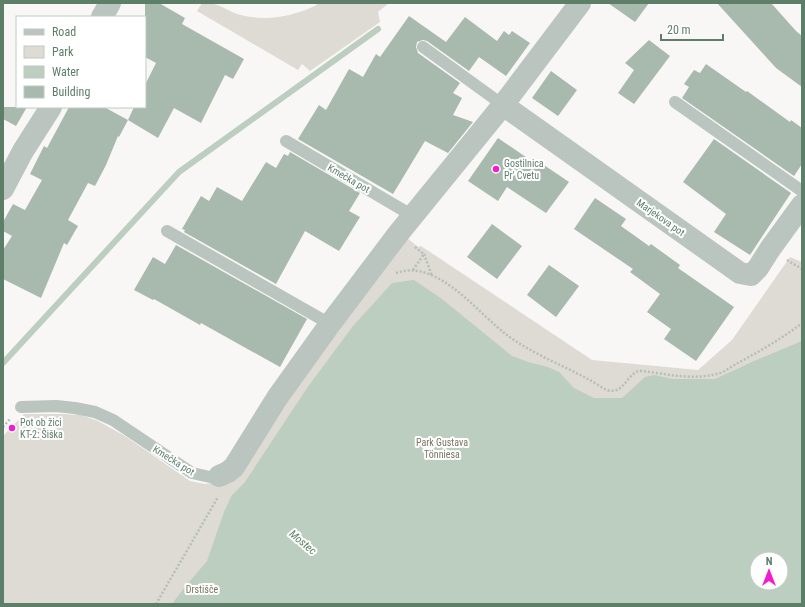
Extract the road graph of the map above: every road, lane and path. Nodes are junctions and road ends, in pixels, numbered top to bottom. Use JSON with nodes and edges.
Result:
{"nodes":[{"id":1,"x":110,"y":3,"type":"edge"},
{"id":2,"x":580,"y":3,"type":"edge"},
{"id":3,"x":103,"y":16,"type":"edge"},
{"id":4,"x":423,"y":47,"type":"dead end"},
{"id":5,"x":675,"y":102,"type":"dead end"},
{"id":6,"x":503,"y":105,"type":"junction"},
{"id":7,"x":50,"y":108,"type":"edge"},
{"id":8,"x":286,"y":141,"type":"dead end"},
{"id":9,"x":3,"y":189,"type":"edge"},
{"id":10,"x":802,"y":191,"type":"edge"},
{"id":11,"x":802,"y":205,"type":"edge"},
{"id":12,"x":412,"y":216,"type":"junction"},
{"id":13,"x":168,"y":231,"type":"dead end"},
{"id":14,"x":432,"y":276,"type":"junction"},
{"id":15,"x":802,"y":323,"type":"edge"},
{"id":16,"x":330,"y":324,"type":"junction"},
{"id":17,"x":21,"y":407,"type":"dead end"},
{"id":18,"x":220,"y":483,"type":"junction"},
{"id":19,"x":156,"y":604,"type":"edge"}],
"edges":[{"from":1,"to":3,"type":"street"},
{"from":2,"to":6,"type":"street"},
{"from":4,"to":6,"type":"lane"},
{"from":5,"to":10,"type":"lane"},
{"from":6,"to":11,"type":"street","name":"Marjekova pot"},
{"from":6,"to":12,"type":"street"},
{"from":7,"to":9,"type":"street"},
{"from":8,"to":12,"type":"lane","name":"Kmečka pot"},
{"from":12,"to":16,"type":"street"},
{"from":13,"to":16,"type":"lane"},
{"from":14,"to":14,"type":"path"},
{"from":14,"to":15,"type":"path"},
{"from":16,"to":18,"type":"street"},
{"from":17,"to":18,"type":"lane","name":"Kmečka pot"},
{"from":18,"to":19,"type":"path"}]}
